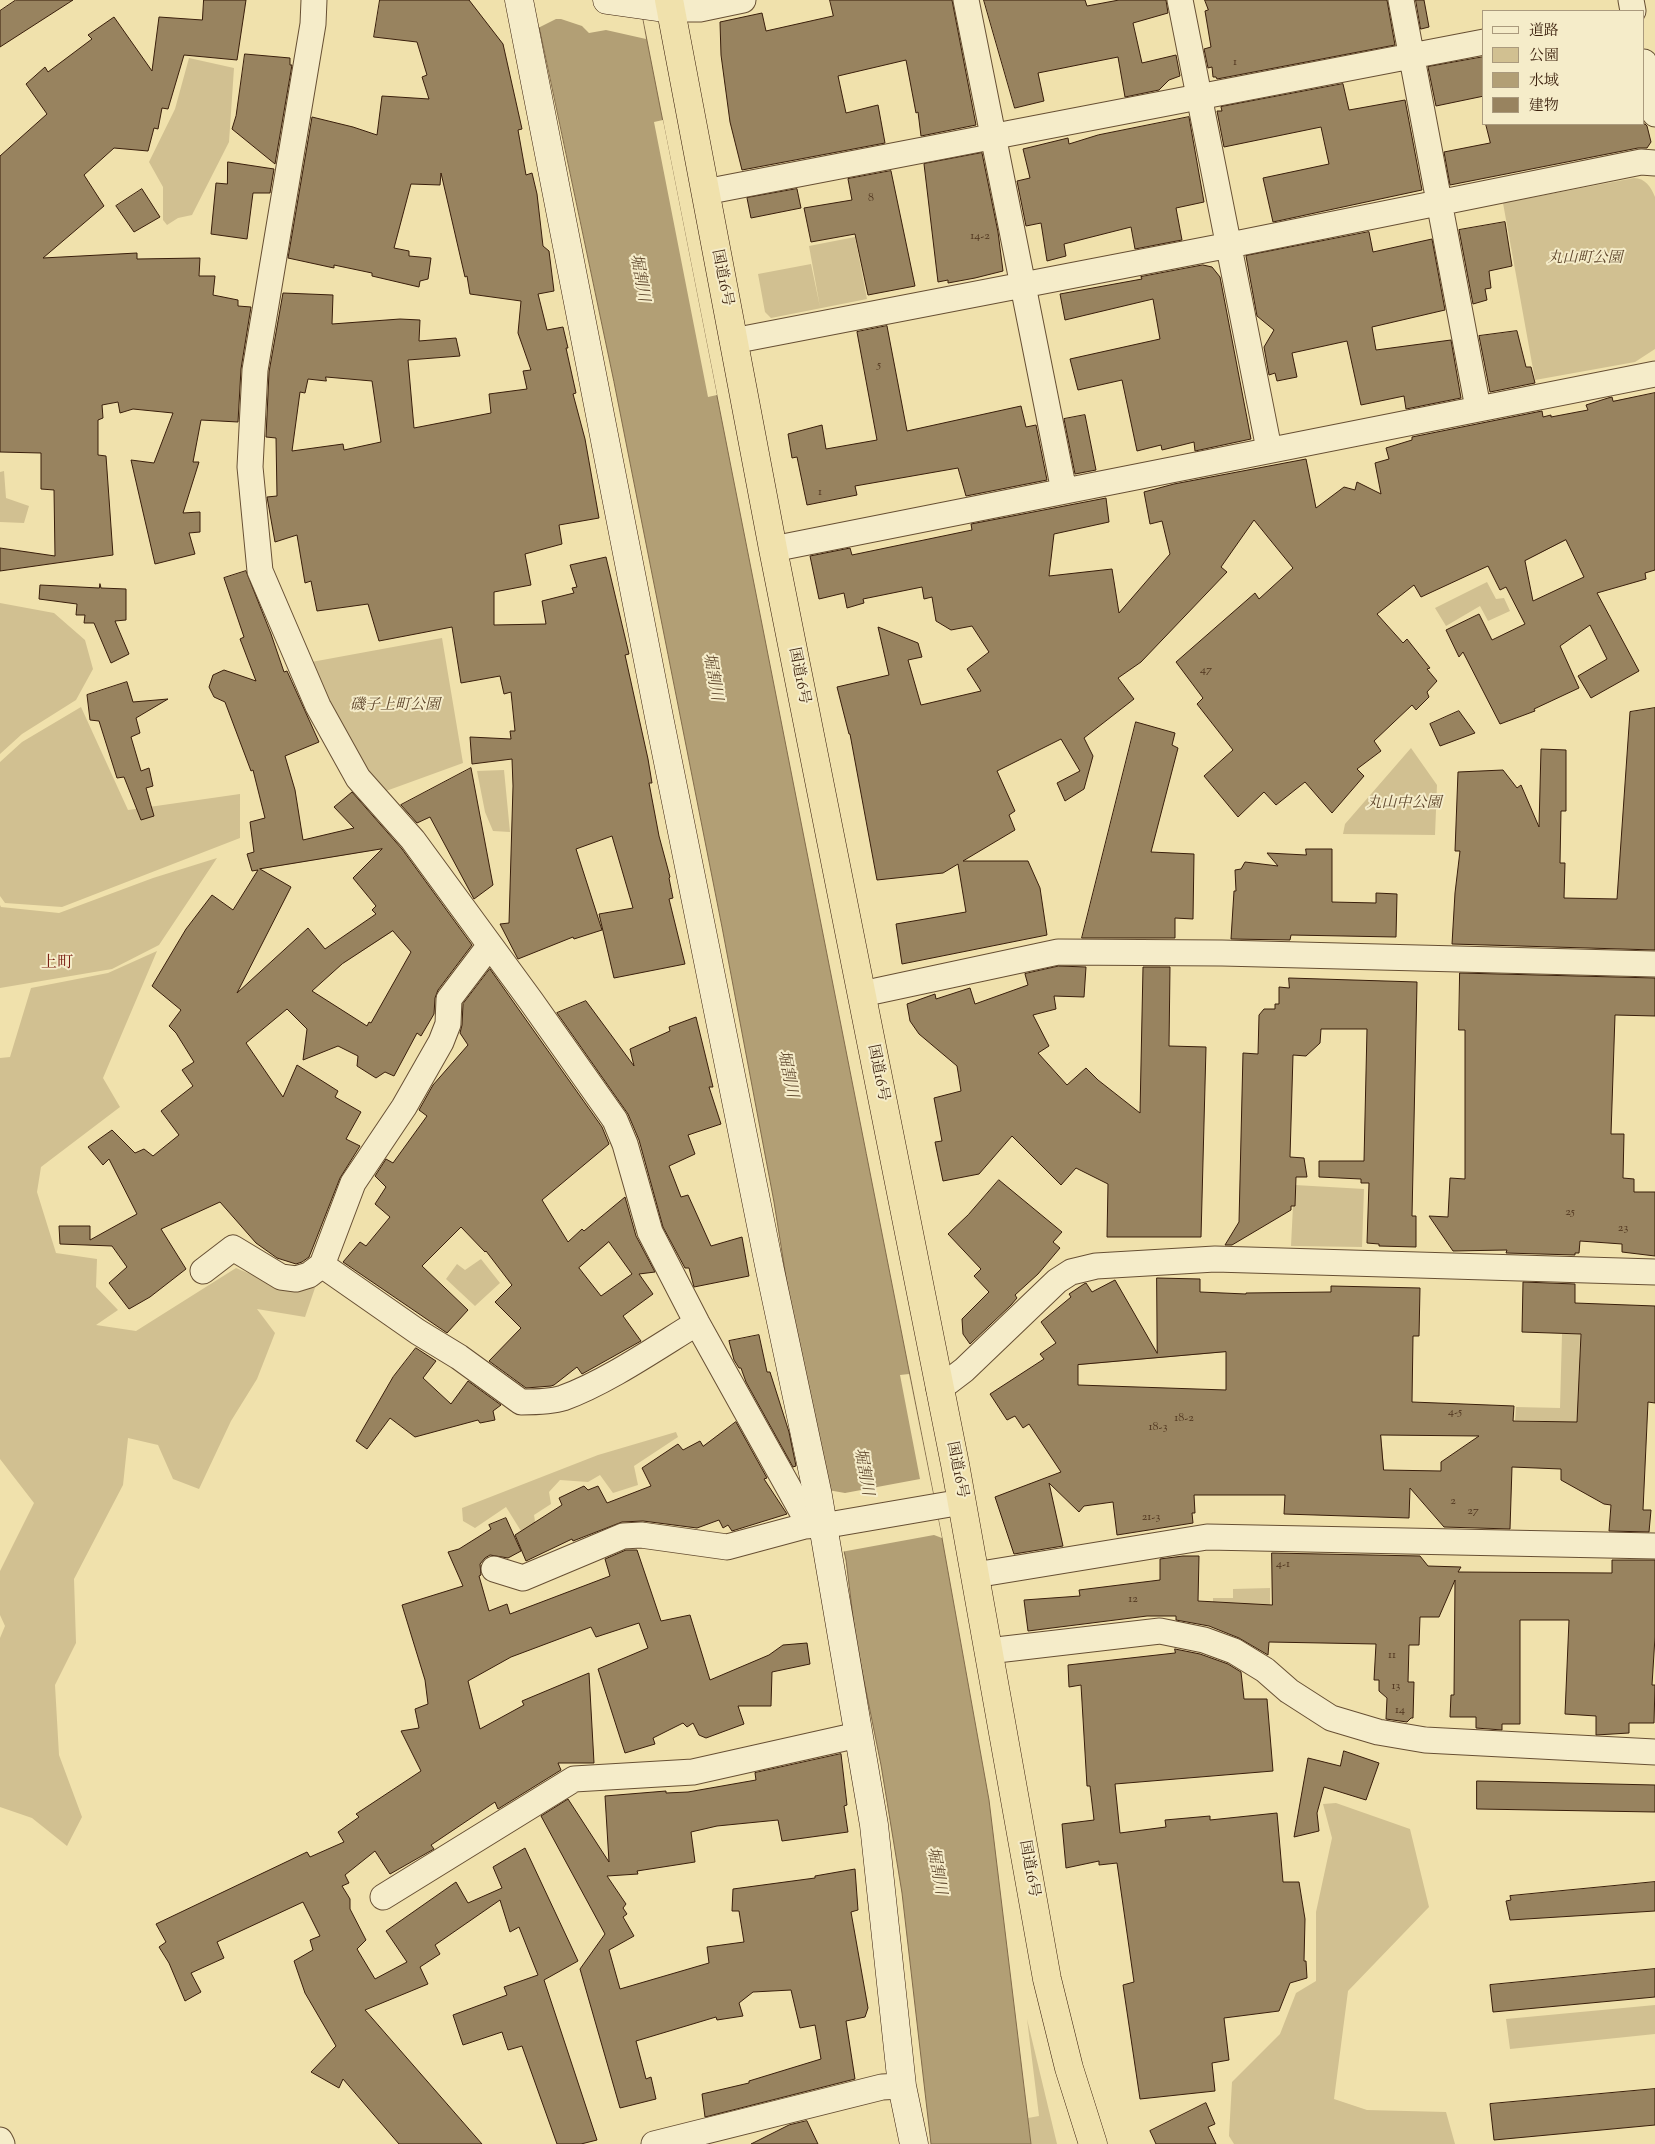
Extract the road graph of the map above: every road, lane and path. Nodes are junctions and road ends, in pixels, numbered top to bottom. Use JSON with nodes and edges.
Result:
{"nodes":[{"id":1,"x":314,"y":0,"type":"edge"},
{"id":2,"x":519,"y":0,"type":"edge"},
{"id":3,"x":606,"y":0,"type":"edge"},
{"id":4,"x":743,"y":0,"type":"edge"},
{"id":5,"x":966,"y":0,"type":"edge"},
{"id":6,"x":1180,"y":0,"type":"edge"},
{"id":7,"x":1401,"y":0,"type":"edge"},
{"id":8,"x":670,"y":4,"type":"edge"},
{"id":9,"x":1482,"y":42,"type":"edge"},
{"id":10,"x":1412,"y":56,"type":"junction"},
{"id":11,"x":1645,"y":67,"type":"edge"},
{"id":12,"x":1200,"y":96,"type":"junction"},
{"id":13,"x":1655,"y":114,"type":"edge"},
{"id":14,"x":993,"y":137,"type":"junction"},
{"id":15,"x":1655,"y":163,"type":"edge"},
{"id":16,"x":705,"y":192,"type":"junction"},
{"id":17,"x":1440,"y":203,"type":"junction"},
{"id":18,"x":1230,"y":245,"type":"junction"},
{"id":19,"x":1023,"y":285,"type":"junction"},
{"id":20,"x":733,"y":341,"type":"junction"},
{"id":21,"x":1655,"y":374,"type":"edge"},
{"id":22,"x":1478,"y":408,"type":"junction"},
{"id":23,"x":1269,"y":449,"type":"junction"},
{"id":24,"x":1064,"y":491,"type":"junction"},
{"id":25,"x":773,"y":549,"type":"junction"},
{"id":26,"x":490,"y":945,"type":"junction"},
{"id":27,"x":1655,"y":964,"type":"edge"},
{"id":28,"x":862,"y":994,"type":"junction"},
{"id":29,"x":322,"y":1265,"type":"junction"},
{"id":30,"x":203,"y":1271,"type":"dead end"},
{"id":31,"x":1655,"y":1272,"type":"edge"},
{"id":32,"x":697,"y":1323,"type":"junction"},
{"id":33,"x":939,"y":1389,"type":"junction"},
{"id":34,"x":962,"y":1502,"type":"junction"},
{"id":35,"x":828,"y":1524,"type":"junction"},
{"id":36,"x":1655,"y":1546,"type":"edge"},
{"id":37,"x":494,"y":1568,"type":"dead end"},
{"id":38,"x":975,"y":1575,"type":"junction"},
{"id":39,"x":988,"y":1651,"type":"junction"},
{"id":40,"x":858,"y":1735,"type":"junction"},
{"id":41,"x":1655,"y":1752,"type":"edge"},
{"id":42,"x":383,"y":1897,"type":"dead end"},
{"id":43,"x":902,"y":2086,"type":"junction"},
{"id":44,"x":0,"y":2140,"type":"edge"},
{"id":45,"x":2,"y":2144,"type":"edge"},
{"id":46,"x":654,"y":2144,"type":"edge"},
{"id":47,"x":914,"y":2144,"type":"edge"},
{"id":48,"x":1094,"y":2144,"type":"edge"}],
"edges":[{"from":1,"to":26,"type":"street"},
{"from":2,"to":35,"type":"street"},
{"from":3,"to":8,"type":"street"},
{"from":4,"to":8,"type":"street"},
{"from":5,"to":14,"type":"street"},
{"from":6,"to":12,"type":"street"},
{"from":7,"to":10,"type":"street"},
{"from":8,"to":16,"type":"highway","name":"国道16号"},
{"from":9,"to":10,"type":"street"},
{"from":10,"to":12,"type":"street"},
{"from":10,"to":17,"type":"street"},
{"from":11,"to":13,"type":"street"},
{"from":12,"to":14,"type":"street"},
{"from":12,"to":18,"type":"street"},
{"from":14,"to":16,"type":"street"},
{"from":14,"to":19,"type":"street"},
{"from":15,"to":17,"type":"street"},
{"from":16,"to":20,"type":"highway","name":"国道16号"},
{"from":17,"to":18,"type":"street"},
{"from":17,"to":22,"type":"street"},
{"from":18,"to":19,"type":"street"},
{"from":18,"to":23,"type":"street"},
{"from":19,"to":20,"type":"street"},
{"from":19,"to":24,"type":"street"},
{"from":20,"to":25,"type":"highway","name":"国道16号"},
{"from":21,"to":22,"type":"street"},
{"from":22,"to":23,"type":"street"},
{"from":23,"to":24,"type":"street"},
{"from":24,"to":25,"type":"street"},
{"from":25,"to":28,"type":"highway","name":"国道16号"},
{"from":26,"to":29,"type":"street"},
{"from":26,"to":32,"type":"street"},
{"from":27,"to":28,"type":"street"},
{"from":28,"to":33,"type":"highway","name":"国道16号"},
{"from":29,"to":30,"type":"street"},
{"from":29,"to":32,"type":"street"},
{"from":31,"to":33,"type":"street"},
{"from":32,"to":35,"type":"street"},
{"from":33,"to":34,"type":"highway","name":"国道16号"},
{"from":34,"to":35,"type":"street"},
{"from":34,"to":38,"type":"highway","name":"国道16号"},
{"from":35,"to":37,"type":"street"},
{"from":35,"to":40,"type":"street"},
{"from":36,"to":38,"type":"street"},
{"from":38,"to":39,"type":"highway","name":"国道16号"},
{"from":39,"to":41,"type":"street"},
{"from":39,"to":48,"type":"highway","name":"国道16号"},
{"from":40,"to":42,"type":"street"},
{"from":40,"to":43,"type":"street"},
{"from":43,"to":46,"type":"street"},
{"from":43,"to":47,"type":"street"},
{"from":44,"to":45,"type":"street"}]}
